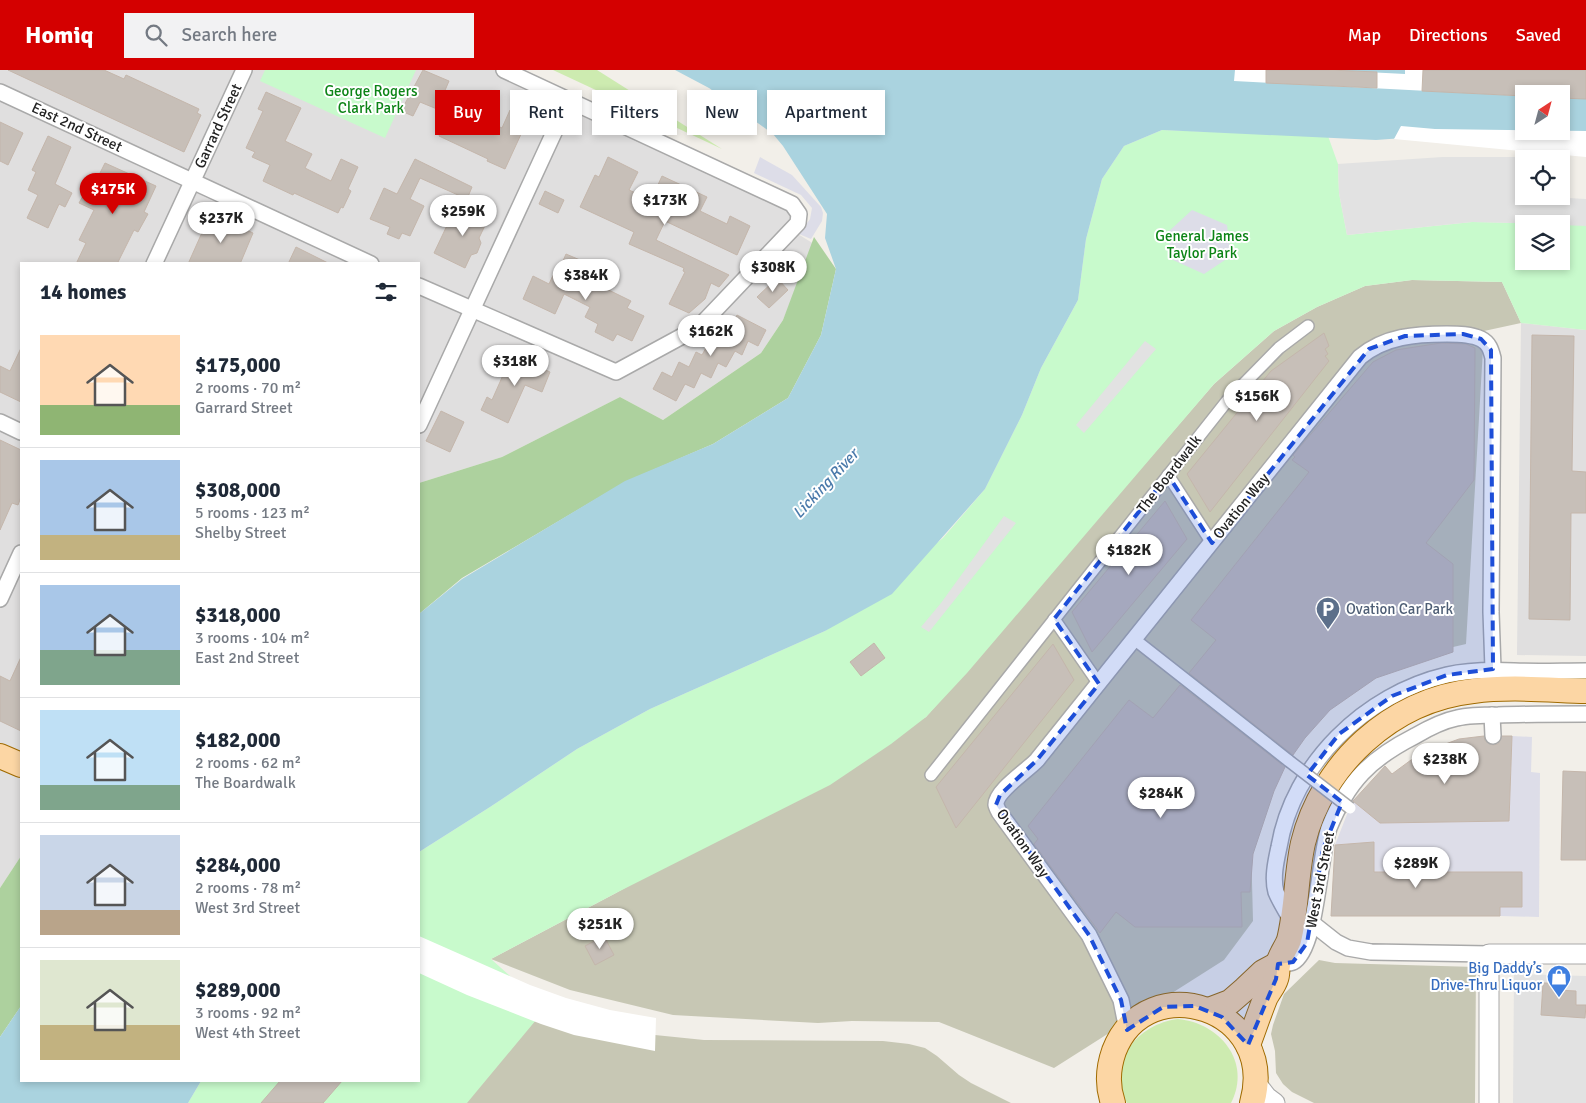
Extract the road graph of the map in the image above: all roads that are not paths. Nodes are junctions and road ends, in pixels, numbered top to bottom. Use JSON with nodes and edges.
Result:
{"nodes":[{"id":1,"x":244,"y":70,"type":"edge"},
{"id":2,"x":504,"y":70,"type":"edge"},
{"id":3,"x":547,"y":90,"type":"edge"},
{"id":4,"x":0,"y":92,"type":"edge"},
{"id":5,"x":582,"y":106,"type":"edge"},
{"id":6,"x":553,"y":135,"type":"edge"},
{"id":7,"x":193,"y":181,"type":"junction"},
{"id":8,"x":155,"y":262,"type":"edge"},
{"id":9,"x":367,"y":262,"type":"edge"},
{"id":10,"x":420,"y":286,"type":"edge"},
{"id":11,"x":471,"y":310,"type":"junction"},
{"id":12,"x":1308,"y":326,"type":"dead end"},
{"id":13,"x":0,"y":422,"type":"edge"},
{"id":14,"x":420,"y":423,"type":"edge"},
{"id":15,"x":20,"y":432,"type":"edge"},
{"id":16,"x":1168,"y":475,"type":"junction"},
{"id":17,"x":1212,"y":543,"type":"junction"},
{"id":18,"x":20,"y":555,"type":"edge"},
{"id":19,"x":0,"y":599,"type":"edge"},
{"id":20,"x":1054,"y":620,"type":"junction"},
{"id":21,"x":1134,"y":639,"type":"junction"},
{"id":22,"x":1493,"y":669,"type":"junction"},
{"id":23,"x":1586,"y":672,"type":"edge"},
{"id":24,"x":1099,"y":684,"type":"junction"},
{"id":25,"x":1586,"y":691,"type":"edge"},
{"id":26,"x":1586,"y":714,"type":"edge"},
{"id":27,"x":1492,"y":715,"type":"junction"},
{"id":28,"x":1493,"y":736,"type":"dead end"},
{"id":29,"x":0,"y":756,"type":"edge"},
{"id":30,"x":20,"y":765,"type":"edge"},
{"id":31,"x":931,"y":775,"type":"dead end"},
{"id":32,"x":1350,"y":808,"type":"dead end"},
{"id":33,"x":1302,"y":922,"type":"junction"},
{"id":34,"x":1489,"y":954,"type":"junction"},
{"id":35,"x":1586,"y":954,"type":"edge"},
{"id":36,"x":1278,"y":964,"type":"junction"},
{"id":37,"x":1209,"y":1010,"type":"junction"},
{"id":38,"x":1127,"y":1030,"type":"junction"},
{"id":39,"x":1248,"y":1045,"type":"junction"},
{"id":40,"x":1254,"y":1093,"type":"edge"},
{"id":41,"x":1113,"y":1103,"type":"edge"},
{"id":42,"x":1275,"y":1103,"type":"edge"},
{"id":43,"x":1489,"y":1103,"type":"edge"}],
"edges":[{"from":1,"to":7,"type":"street","name":"Garrard Street"},
{"from":2,"to":3,"type":"street"},
{"from":4,"to":7,"type":"street","name":"East 2nd Street"},
{"from":5,"to":11,"type":"street"},
{"from":6,"to":11,"type":"street"},
{"from":7,"to":8,"type":"street","name":"Garrard Street"},
{"from":7,"to":9,"type":"street","name":"East 2nd Street"},
{"from":10,"to":11,"type":"street"},
{"from":11,"to":14,"type":"street"},
{"from":12,"to":16,"type":"street","name":"The Boardwalk"},
{"from":13,"to":15,"type":"street"},
{"from":16,"to":17,"type":"street"},
{"from":16,"to":20,"type":"street","name":"The Boardwalk"},
{"from":17,"to":21,"type":"street","name":"Ovation Way"},
{"from":17,"to":22,"type":"street","name":"Ovation Way"},
{"from":18,"to":19,"type":"street"},
{"from":20,"to":24,"type":"street"},
{"from":20,"to":31,"type":"street","name":"The Boardwalk"},
{"from":21,"to":24,"type":"street","name":"Ovation Way"},
{"from":21,"to":32,"type":"street","bridge":true},
{"from":22,"to":23,"type":"street","name":"West 3rd Street"},
{"from":22,"to":33,"type":"street","name":"West 3rd Street"},
{"from":24,"to":38,"type":"street","name":"Ovation Way"},
{"from":25,"to":33,"type":"main road","name":"West 3rd Street"},
{"from":26,"to":27,"type":"street","name":"West 3rd Street"},
{"from":27,"to":28,"type":"street"},
{"from":27,"to":33,"type":"street","name":"West 3rd Street"},
{"from":29,"to":30,"type":"main road"},
{"from":33,"to":34,"type":"street"},
{"from":33,"to":36,"type":"main road","name":"West 3rd Street"},
{"from":34,"to":35,"type":"street"},
{"from":34,"to":43,"type":"street"},
{"from":36,"to":37,"type":"main road"},
{"from":36,"to":39,"type":"main road","name":"West 3rd Street"},
{"from":37,"to":38,"type":"main road"},
{"from":37,"to":39,"type":"main road"},
{"from":38,"to":41,"type":"main road"},
{"from":39,"to":40,"type":"main road"},
{"from":40,"to":42,"type":"street"}]}
